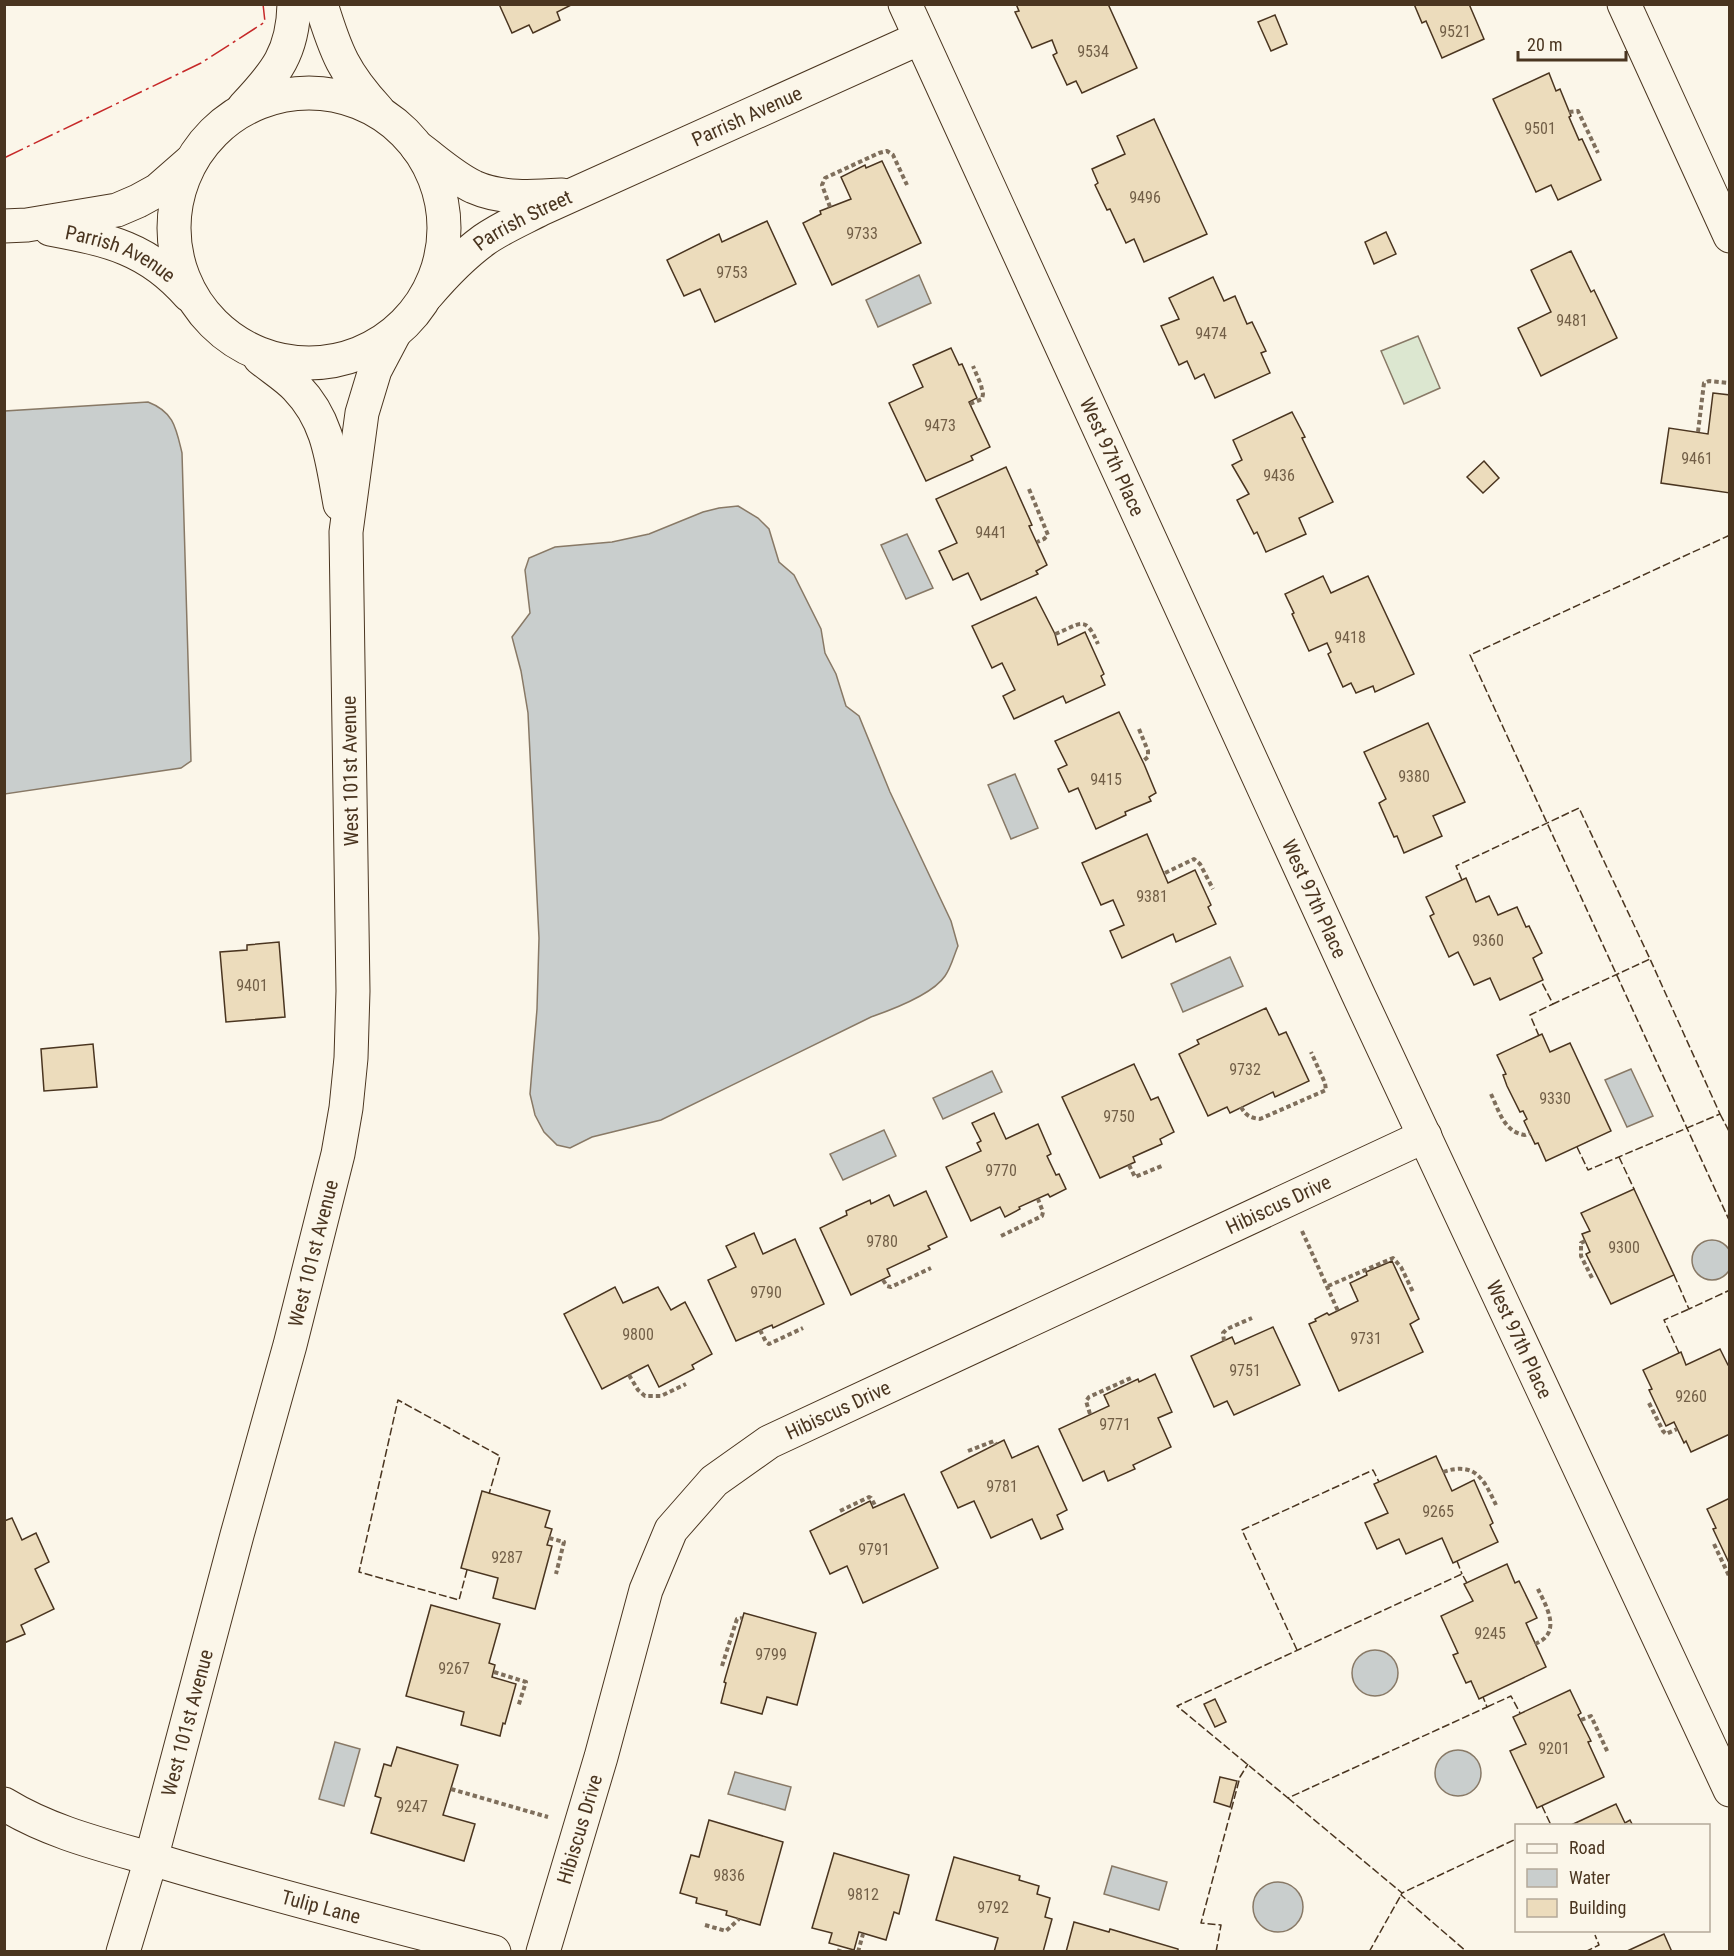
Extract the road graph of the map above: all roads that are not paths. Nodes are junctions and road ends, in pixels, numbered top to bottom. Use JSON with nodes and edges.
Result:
{"nodes":[{"id":1,"x":294,"y":4,"type":"edge"},
{"id":2,"x":321,"y":4,"type":"edge"},
{"id":3,"x":905,"y":4,"type":"edge"},
{"id":4,"x":1624,"y":4,"type":"edge"},
{"id":5,"x":920,"y":38,"type":"junction"},
{"id":6,"x":240,"y":112,"type":"junction"},
{"id":7,"x":384,"y":116,"type":"junction"},
{"id":8,"x":417,"y":147,"type":"junction"},
{"id":9,"x":194,"y":159,"type":"junction"},
{"id":10,"x":575,"y":194,"type":"junction"},
{"id":11,"x":16,"y":225,"type":"edge"},
{"id":12,"x":1730,"y":236,"type":"edge"},
{"id":13,"x":427,"y":296,"type":"junction"},
{"id":14,"x":200,"y":306,"type":"junction"},
{"id":15,"x":394,"y":334,"type":"junction"},
{"id":16,"x":247,"y":348,"type":"junction"},
{"id":17,"x":346,"y":532,"type":"junction"},
{"id":18,"x":1425,"y":1136,"type":"junction"},
{"id":19,"x":1730,"y":1790,"type":"edge"},
{"id":20,"x":4,"y":1804,"type":"edge"},
{"id":21,"x":151,"y":1859,"type":"junction"},
{"id":22,"x":123,"y":1952,"type":"edge"},
{"id":23,"x":494,"y":1952,"type":"edge"},
{"id":24,"x":543,"y":1952,"type":"edge"}],
"edges":[{"from":1,"to":6,"type":"street"},
{"from":2,"to":7,"type":"street"},
{"from":3,"to":5,"type":"street","name":"West 97th Place"},
{"from":4,"to":12,"type":"street"},
{"from":5,"to":10,"type":"street","name":"Parrish Avenue"},
{"from":5,"to":18,"type":"street","name":"West 97th Place"},
{"from":6,"to":7,"type":"street","name":"Parrish Avenue"},
{"from":6,"to":9,"type":"street","name":"Parrish Avenue"},
{"from":7,"to":8,"type":"street","name":"Parrish Avenue"},
{"from":8,"to":10,"type":"street","name":"Parrish Street"},
{"from":8,"to":13,"type":"street","name":"Parrish Avenue"},
{"from":9,"to":11,"type":"street","name":"Parrish Avenue"},
{"from":9,"to":14,"type":"street","name":"Parrish Avenue"},
{"from":10,"to":13,"type":"street","name":"Parrish Street"},
{"from":11,"to":14,"type":"street","name":"Parrish Avenue"},
{"from":13,"to":15,"type":"street","name":"Parrish Avenue"},
{"from":14,"to":16,"type":"street","name":"Parrish Avenue"},
{"from":15,"to":16,"type":"street","name":"Parrish Avenue"},
{"from":15,"to":17,"type":"street","name":"West 101st Avenue"},
{"from":16,"to":17,"type":"street","name":"West 101st Avenue"},
{"from":17,"to":21,"type":"street","name":"West 101st Avenue"},
{"from":18,"to":19,"type":"street","name":"West 97th Place"},
{"from":18,"to":24,"type":"street","name":"Hibiscus Drive"},
{"from":20,"to":21,"type":"street","name":"Tulip Lane"},
{"from":21,"to":22,"type":"street","name":"West 101st Avenue"},
{"from":21,"to":23,"type":"street","name":"Tulip Lane"}]}
